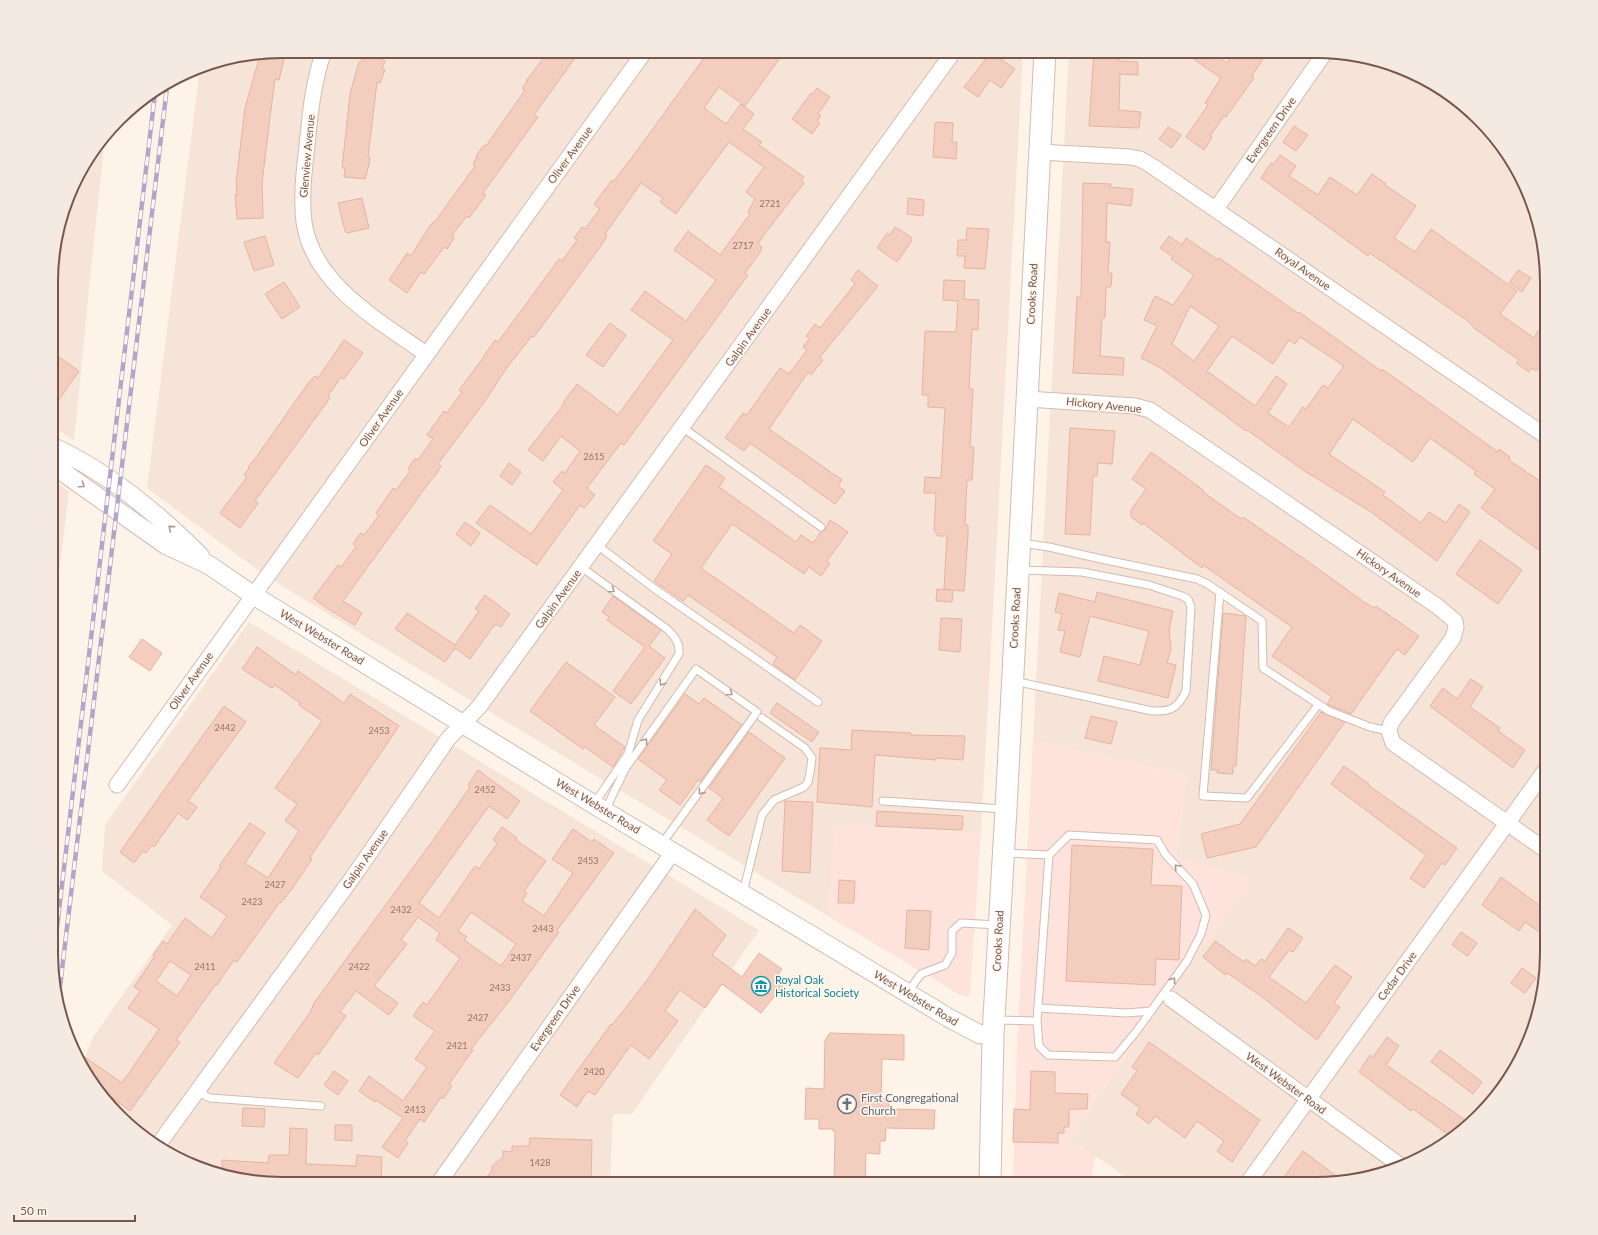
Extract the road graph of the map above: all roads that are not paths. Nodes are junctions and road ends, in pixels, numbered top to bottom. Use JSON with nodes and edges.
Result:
{"nodes":[{"id":1,"x":322,"y":58,"type":"edge"},
{"id":2,"x":641,"y":58,"type":"edge"},
{"id":3,"x":949,"y":58,"type":"edge"},
{"id":4,"x":1045,"y":58,"type":"edge"},
{"id":5,"x":1322,"y":58,"type":"edge"},
{"id":6,"x":1040,"y":152,"type":"junction"},
{"id":7,"x":1216,"y":209,"type":"junction"},
{"id":8,"x":426,"y":354,"type":"junction"},
{"id":9,"x":1027,"y":399,"type":"junction"},
{"id":10,"x":682,"y":427,"type":"junction"},
{"id":11,"x":1540,"y":432,"type":"edge"},
{"id":12,"x":58,"y":449,"type":"edge"},
{"id":13,"x":58,"y":465,"type":"edge"},
{"id":14,"x":821,"y":527,"type":"dead end"},
{"id":15,"x":1019,"y":543,"type":"junction"},
{"id":16,"x":597,"y":545,"type":"junction"},
{"id":17,"x":209,"y":565,"type":"junction"},
{"id":18,"x":581,"y":567,"type":"junction"},
{"id":19,"x":1018,"y":570,"type":"junction"},
{"id":20,"x":1220,"y":592,"type":"junction"},
{"id":21,"x":252,"y":595,"type":"junction"},
{"id":22,"x":1012,"y":680,"type":"junction"},
{"id":23,"x":818,"y":702,"type":"dead end"},
{"id":24,"x":1318,"y":705,"type":"junction"},
{"id":25,"x":762,"y":718,"type":"dead end"},
{"id":26,"x":464,"y":723,"type":"junction"},
{"id":27,"x":1389,"y":731,"type":"junction"},
{"id":28,"x":1540,"y":778,"type":"edge"},
{"id":29,"x":117,"y":785,"type":"dead end"},
{"id":30,"x":883,"y":801,"type":"dead end"},
{"id":31,"x":599,"y":808,"type":"junction"},
{"id":32,"x":1006,"y":809,"type":"junction"},
{"id":33,"x":1507,"y":823,"type":"junction"},
{"id":34,"x":1540,"y":846,"type":"edge"},
{"id":35,"x":667,"y":849,"type":"junction"},
{"id":36,"x":1004,"y":852,"type":"junction"},
{"id":37,"x":1049,"y":855,"type":"junction"},
{"id":38,"x":743,"y":894,"type":"junction"},
{"id":39,"x":999,"y":925,"type":"junction"},
{"id":40,"x":907,"y":993,"type":"junction"},
{"id":41,"x":1171,"y":999,"type":"dead end"},
{"id":42,"x":1038,"y":1008,"type":"junction"},
{"id":43,"x":1151,"y":1011,"type":"junction"},
{"id":44,"x":1037,"y":1021,"type":"junction"},
{"id":45,"x":993,"y":1028,"type":"junction"},
{"id":46,"x":196,"y":1091,"type":"junction"},
{"id":47,"x":1308,"y":1098,"type":"junction"},
{"id":48,"x":321,"y":1106,"type":"dead end"},
{"id":49,"x":161,"y":1141,"type":"edge"},
{"id":50,"x":1396,"y":1162,"type":"edge"},
{"id":51,"x":443,"y":1177,"type":"edge"},
{"id":52,"x":990,"y":1177,"type":"edge"},
{"id":53,"x":1252,"y":1177,"type":"edge"}],
"edges":[{"from":1,"to":8,"type":"street","name":"Glenview Avenue"},
{"from":2,"to":8,"type":"street","name":"Oliver Avenue"},
{"from":3,"to":10,"type":"street","name":"Galpin Avenue"},
{"from":4,"to":6,"type":"main road","name":"Crooks Road"},
{"from":5,"to":7,"type":"street","name":"Evergreen Drive"},
{"from":6,"to":7,"type":"street","name":"Royal Avenue"},
{"from":6,"to":9,"type":"main road","name":"Crooks Road"},
{"from":7,"to":11,"type":"street","name":"Royal Avenue"},
{"from":8,"to":21,"type":"street","name":"Oliver Avenue"},
{"from":9,"to":15,"type":"main road","name":"Crooks Road"},
{"from":9,"to":27,"type":"street","name":"Hickory Avenue"},
{"from":10,"to":14,"type":"lane"},
{"from":10,"to":16,"type":"street","name":"Galpin Avenue"},
{"from":17,"to":12,"type":"street","name":"West Webster Road","one_way":true},
{"from":13,"to":17,"type":"street","name":"West Webster Road","one_way":true},
{"from":15,"to":19,"type":"main road","name":"Crooks Road"},
{"from":15,"to":20,"type":"lane"},
{"from":16,"to":18,"type":"street","name":"Galpin Avenue"},
{"from":16,"to":23,"type":"lane"},
{"from":17,"to":21,"type":"street","name":"West Webster Road"},
{"from":18,"to":26,"type":"street","name":"Galpin Avenue"},
{"from":18,"to":31,"type":"lane","one_way":true},
{"from":19,"to":22,"type":"main road","name":"Crooks Road"},
{"from":19,"to":22,"type":"lane"},
{"from":20,"to":24,"type":"lane"},
{"from":20,"to":24,"type":"lane"},
{"from":21,"to":26,"type":"street","name":"West Webster Road"},
{"from":21,"to":29,"type":"street","name":"Oliver Avenue"},
{"from":22,"to":32,"type":"main road","name":"Crooks Road"},
{"from":24,"to":27,"type":"lane"},
{"from":25,"to":38,"type":"lane"},
{"from":26,"to":31,"type":"street","name":"West Webster Road"},
{"from":26,"to":46,"type":"street","name":"Galpin Avenue"},
{"from":27,"to":33,"type":"street"},
{"from":28,"to":33,"type":"street","name":"Cedar Drive"},
{"from":30,"to":32,"type":"lane"},
{"from":31,"to":35,"type":"street","name":"West Webster Road"},
{"from":31,"to":35,"type":"lane","one_way":true},
{"from":32,"to":36,"type":"main road","name":"Crooks Road"},
{"from":33,"to":34,"type":"street"},
{"from":33,"to":47,"type":"street","name":"Cedar Drive"},
{"from":35,"to":38,"type":"street","name":"West Webster Road"},
{"from":35,"to":51,"type":"street","name":"Evergreen Drive"},
{"from":36,"to":37,"type":"lane"},
{"from":36,"to":39,"type":"main road","name":"Crooks Road"},
{"from":37,"to":42,"type":"lane"},
{"from":43,"to":37,"type":"lane","one_way":true},
{"from":38,"to":40,"type":"street","name":"West Webster Road"},
{"from":39,"to":40,"type":"lane"},
{"from":39,"to":45,"type":"main road","name":"Crooks Road"},
{"from":40,"to":45,"type":"street","name":"West Webster Road"},
{"from":41,"to":47,"type":"street","name":"West Webster Road"},
{"from":42,"to":43,"type":"lane"},
{"from":42,"to":44,"type":"lane"},
{"from":43,"to":44,"type":"lane"},
{"from":44,"to":45,"type":"lane"},
{"from":45,"to":52,"type":"main road","name":"Crooks Road"},
{"from":46,"to":48,"type":"lane"},
{"from":46,"to":49,"type":"street","name":"Galpin Avenue"},
{"from":47,"to":50,"type":"street","name":"West Webster Road"},
{"from":47,"to":53,"type":"street","name":"Cedar Drive"}]}
